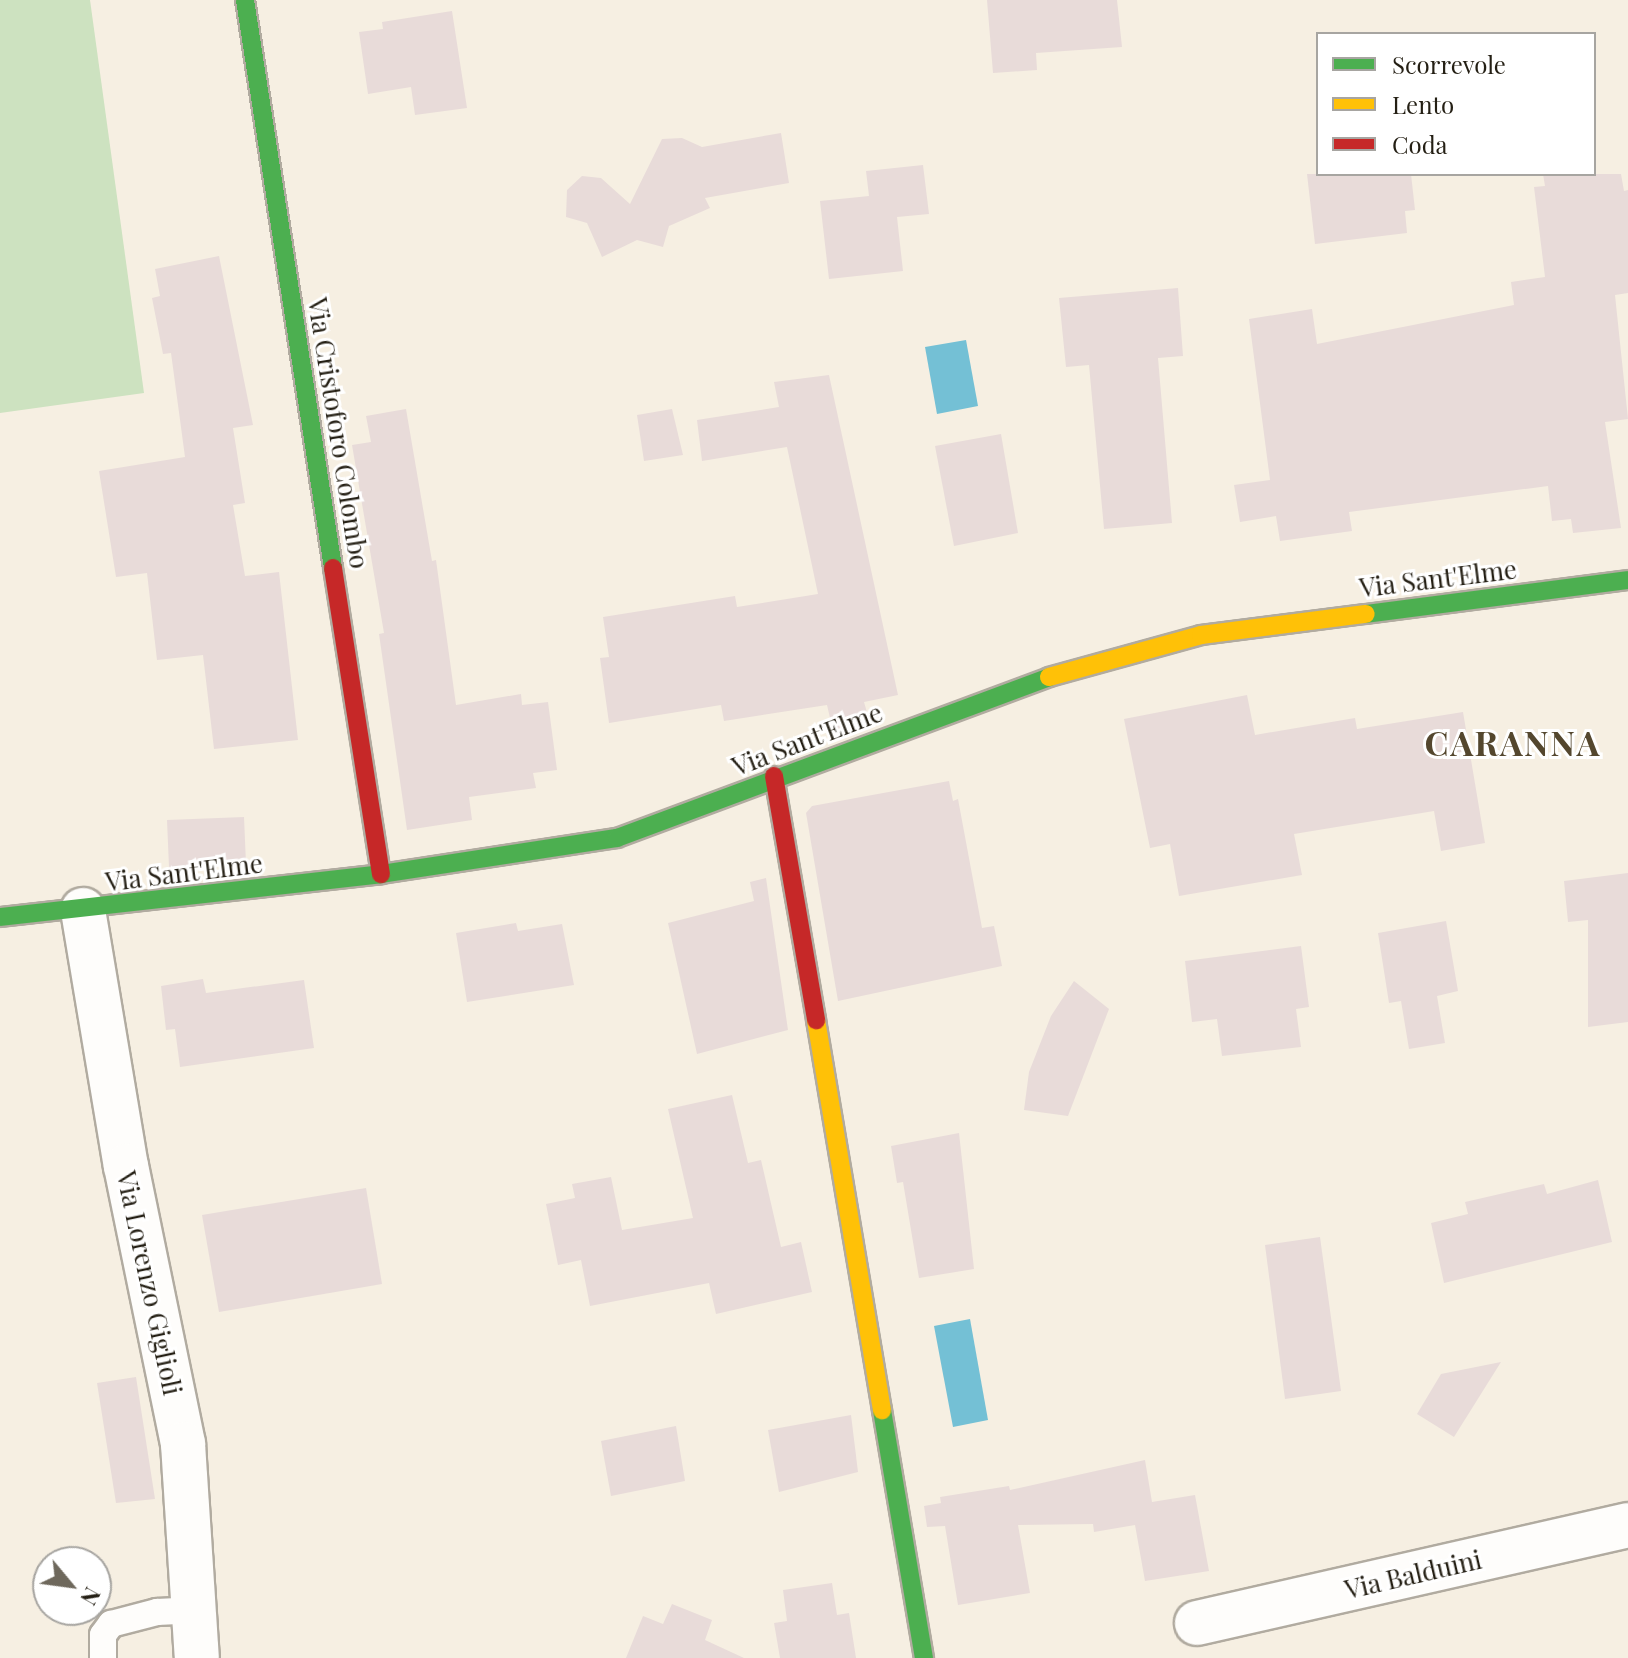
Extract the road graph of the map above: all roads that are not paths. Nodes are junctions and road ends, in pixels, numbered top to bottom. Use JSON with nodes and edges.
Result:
{"nodes":[{"id":1,"x":245,"y":0,"type":"edge"},
{"id":2,"x":1628,"y":580,"type":"edge"},
{"id":3,"x":774,"y":776,"type":"junction"},
{"id":4,"x":381,"y":874,"type":"junction"},
{"id":5,"x":83,"y":910,"type":"junction"},
{"id":6,"x":0,"y":917,"type":"edge"},
{"id":7,"x":1628,"y":1525,"type":"edge"},
{"id":8,"x":198,"y":1610,"type":"junction"},
{"id":9,"x":1197,"y":1623,"type":"dead end"},
{"id":10,"x":103,"y":1658,"type":"edge"},
{"id":11,"x":197,"y":1658,"type":"edge"},
{"id":12,"x":924,"y":1658,"type":"edge"}],
"edges":[{"from":1,"to":4,"type":"street","name":"Via Cristoforo Colombo"},
{"from":2,"to":3,"type":"street","name":"Via Sant'Elme"},
{"from":3,"to":4,"type":"street","name":"Via Sant'Elme"},
{"from":3,"to":12,"type":"street"},
{"from":4,"to":5,"type":"street","name":"Via Sant'Elme"},
{"from":5,"to":6,"type":"street","name":"Via Sant'Elme"},
{"from":5,"to":8,"type":"street","name":"Via Lorenzo Giglioli"},
{"from":7,"to":9,"type":"street","name":"Via Balduini"},
{"from":8,"to":10,"type":"lane"},
{"from":8,"to":11,"type":"street","name":"Via Lorenzo Giglioli"}]}
